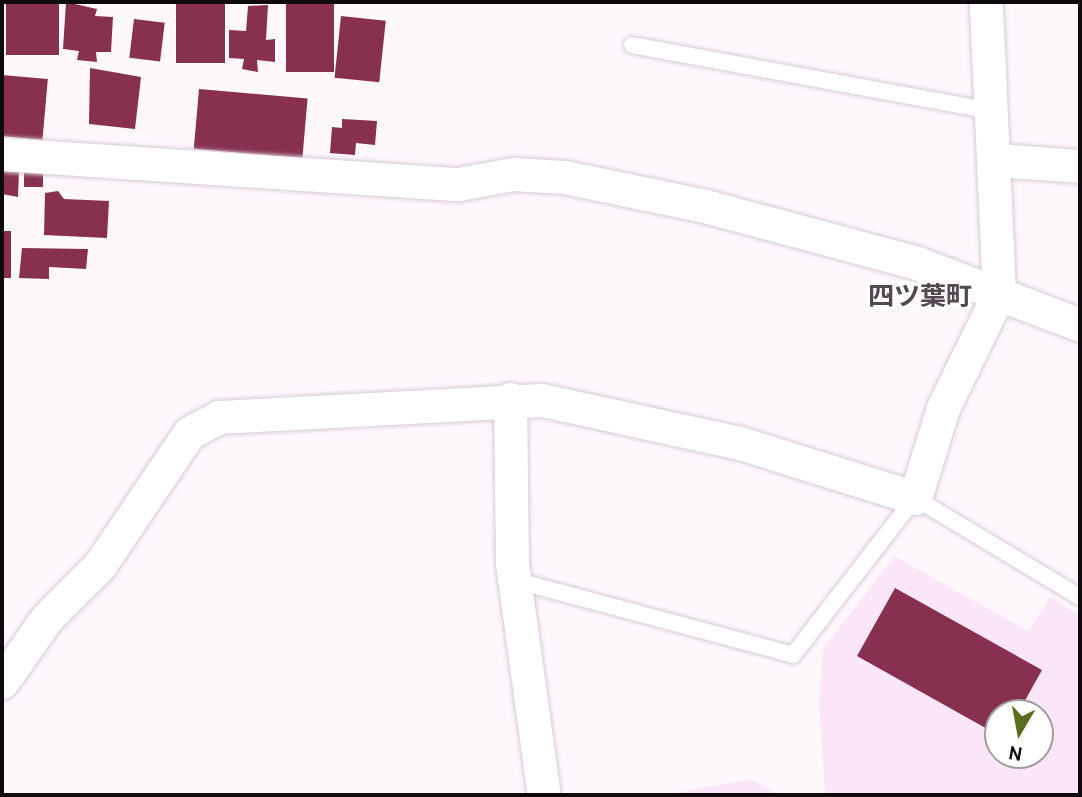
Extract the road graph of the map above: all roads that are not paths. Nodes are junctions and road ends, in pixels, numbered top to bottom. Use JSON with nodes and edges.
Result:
{"nodes":[{"id":1,"x":986,"y":2,"type":"edge"},
{"id":2,"x":632,"y":45,"type":"dead end"},
{"id":3,"x":993,"y":111,"type":"junction"},
{"id":4,"x":2,"y":154,"type":"edge"},
{"id":5,"x":997,"y":160,"type":"junction"},
{"id":6,"x":1080,"y":166,"type":"edge"},
{"id":7,"x":999,"y":293,"type":"junction"},
{"id":8,"x":1080,"y":325,"type":"edge"},
{"id":9,"x":510,"y":398,"type":"junction"},
{"id":10,"x":915,"y":498,"type":"junction"},
{"id":11,"x":514,"y":580,"type":"junction"},
{"id":12,"x":1080,"y":597,"type":"edge"},
{"id":13,"x":2,"y":682,"type":"edge"},
{"id":14,"x":543,"y":790,"type":"dead end"}],
"edges":[{"from":1,"to":3,"type":"street"},
{"from":2,"to":3,"type":"lane"},
{"from":3,"to":5,"type":"street"},
{"from":4,"to":7,"type":"street"},
{"from":5,"to":6,"type":"street"},
{"from":5,"to":7,"type":"street"},
{"from":7,"to":8,"type":"street"},
{"from":7,"to":10,"type":"street"},
{"from":9,"to":10,"type":"street"},
{"from":9,"to":11,"type":"street"},
{"from":9,"to":13,"type":"street"},
{"from":10,"to":11,"type":"lane"},
{"from":10,"to":12,"type":"lane"},
{"from":11,"to":14,"type":"street"}]}
